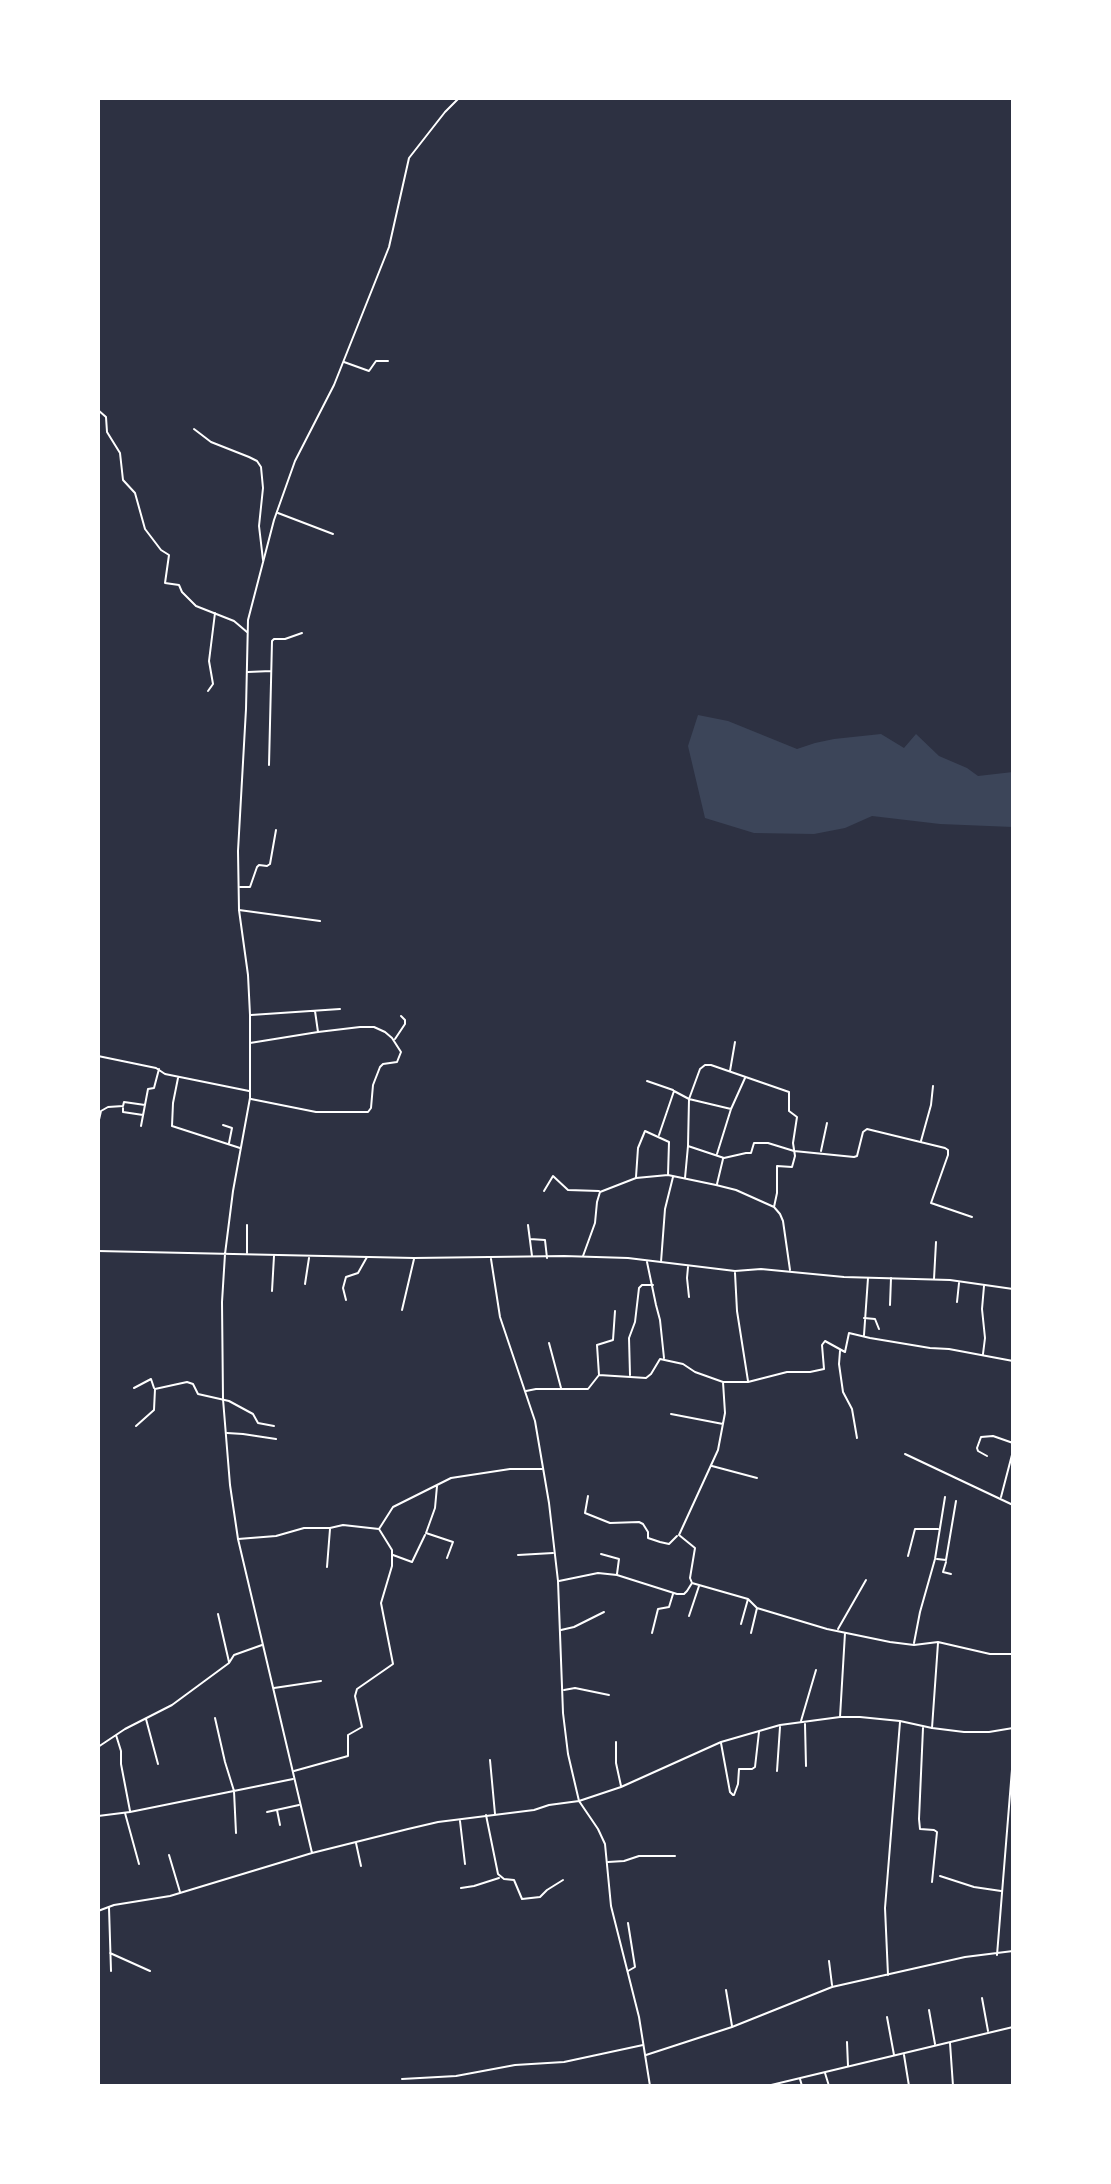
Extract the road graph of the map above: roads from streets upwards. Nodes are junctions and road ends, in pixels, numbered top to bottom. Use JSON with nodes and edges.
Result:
{"nodes":[{"id":1,"x":459,"y":98,"type":"edge"},
{"id":2,"x":388,"y":361,"type":"dead end"},
{"id":3,"x":344,"y":362,"type":"junction"},
{"id":4,"x":98,"y":410,"type":"edge"},
{"id":5,"x":194,"y":429,"type":"dead end"},
{"id":6,"x":277,"y":513,"type":"junction"},
{"id":7,"x":333,"y":534,"type":"dead end"},
{"id":8,"x":263,"y":561,"type":"junction"},
{"id":9,"x":215,"y":612,"type":"junction"},
{"id":10,"x":247,"y":632,"type":"junction"},
{"id":11,"x":302,"y":633,"type":"dead end"},
{"id":12,"x":273,"y":671,"type":"junction"},
{"id":13,"x":248,"y":672,"type":"junction"},
{"id":14,"x":208,"y":691,"type":"dead end"},
{"id":15,"x":269,"y":765,"type":"dead end"},
{"id":16,"x":276,"y":830,"type":"dead end"},
{"id":17,"x":239,"y":887,"type":"junction"},
{"id":18,"x":239,"y":910,"type":"junction"},
{"id":19,"x":320,"y":921,"type":"dead end"},
{"id":20,"x":315,"y":1009,"type":"junction"},
{"id":21,"x":340,"y":1009,"type":"dead end"},
{"id":22,"x":250,"y":1015,"type":"junction"},
{"id":23,"x":401,"y":1016,"type":"dead end"},
{"id":24,"x":318,"y":1032,"type":"junction"},
{"id":25,"x":394,"y":1040,"type":"junction"},
{"id":26,"x":735,"y":1042,"type":"dead end"},
{"id":27,"x":250,"y":1043,"type":"junction"},
{"id":28,"x":98,"y":1056,"type":"edge"},
{"id":29,"x":159,"y":1069,"type":"junction"},
{"id":30,"x":730,"y":1072,"type":"junction"},
{"id":31,"x":178,"y":1077,"type":"junction"},
{"id":32,"x":745,"y":1077,"type":"junction"},
{"id":33,"x":647,"y":1081,"type":"dead end"},
{"id":34,"x":933,"y":1086,"type":"dead end"},
{"id":35,"x":249,"y":1091,"type":"junction"},
{"id":36,"x":674,"y":1091,"type":"junction"},
{"id":37,"x":250,"y":1098,"type":"junction"},
{"id":38,"x":689,"y":1099,"type":"junction"},
{"id":39,"x":145,"y":1105,"type":"junction"},
{"id":40,"x":123,"y":1106,"type":"junction"},
{"id":41,"x":731,"y":1109,"type":"junction"},
{"id":42,"x":143,"y":1115,"type":"junction"},
{"id":43,"x":827,"y":1123,"type":"dead end"},
{"id":44,"x":98,"y":1124,"type":"edge"},
{"id":45,"x":223,"y":1125,"type":"dead end"},
{"id":46,"x":141,"y":1126,"type":"dead end"},
{"id":47,"x":659,"y":1136,"type":"junction"},
{"id":48,"x":920,"y":1142,"type":"junction"},
{"id":49,"x":229,"y":1144,"type":"junction"},
{"id":50,"x":688,"y":1146,"type":"junction"},
{"id":51,"x":241,"y":1148,"type":"junction"},
{"id":52,"x":794,"y":1151,"type":"junction"},
{"id":53,"x":821,"y":1152,"type":"junction"},
{"id":54,"x":717,"y":1155,"type":"junction"},
{"id":55,"x":724,"y":1158,"type":"junction"},
{"id":56,"x":671,"y":1176,"type":"junction"},
{"id":57,"x":636,"y":1178,"type":"junction"},
{"id":58,"x":685,"y":1178,"type":"junction"},
{"id":59,"x":716,"y":1185,"type":"junction"},
{"id":60,"x":544,"y":1191,"type":"dead end"},
{"id":61,"x":600,"y":1192,"type":"junction"},
{"id":62,"x":774,"y":1207,"type":"junction"},
{"id":63,"x":972,"y":1217,"type":"dead end"},
{"id":64,"x":247,"y":1225,"type":"dead end"},
{"id":65,"x":528,"y":1225,"type":"dead end"},
{"id":66,"x":530,"y":1239,"type":"junction"},
{"id":67,"x":936,"y":1242,"type":"dead end"},
{"id":68,"x":98,"y":1251,"type":"edge"},
{"id":69,"x":225,"y":1254,"type":"junction"},
{"id":70,"x":247,"y":1254,"type":"junction"},
{"id":71,"x":274,"y":1255,"type":"junction"},
{"id":72,"x":309,"y":1256,"type":"junction"},
{"id":73,"x":368,"y":1256,"type":"junction"},
{"id":74,"x":583,"y":1256,"type":"junction"},
{"id":75,"x":533,"y":1257,"type":"junction"},
{"id":76,"x":414,"y":1258,"type":"junction"},
{"id":77,"x":490,"y":1258,"type":"junction"},
{"id":78,"x":547,"y":1258,"type":"junction"},
{"id":79,"x":647,"y":1261,"type":"junction"},
{"id":80,"x":661,"y":1262,"type":"junction"},
{"id":81,"x":689,"y":1266,"type":"junction"},
{"id":82,"x":735,"y":1271,"type":"junction"},
{"id":83,"x":790,"y":1271,"type":"junction"},
{"id":84,"x":869,"y":1277,"type":"junction"},
{"id":85,"x":892,"y":1277,"type":"junction"},
{"id":86,"x":934,"y":1280,"type":"junction"},
{"id":87,"x":959,"y":1282,"type":"junction"},
{"id":88,"x":305,"y":1284,"type":"dead end"},
{"id":89,"x":653,"y":1285,"type":"junction"},
{"id":90,"x":984,"y":1286,"type":"junction"},
{"id":91,"x":1013,"y":1289,"type":"edge"},
{"id":92,"x":272,"y":1291,"type":"dead end"},
{"id":93,"x":689,"y":1297,"type":"dead end"},
{"id":94,"x":346,"y":1300,"type":"dead end"},
{"id":95,"x":957,"y":1302,"type":"dead end"},
{"id":96,"x":890,"y":1305,"type":"dead end"},
{"id":97,"x":402,"y":1310,"type":"dead end"},
{"id":98,"x":615,"y":1311,"type":"dead end"},
{"id":99,"x":864,"y":1318,"type":"junction"},
{"id":100,"x":879,"y":1329,"type":"dead end"},
{"id":101,"x":864,"y":1337,"type":"junction"},
{"id":102,"x":549,"y":1343,"type":"dead end"},
{"id":103,"x":840,"y":1350,"type":"junction"},
{"id":104,"x":983,"y":1356,"type":"junction"},
{"id":105,"x":664,"y":1359,"type":"junction"},
{"id":106,"x":1013,"y":1361,"type":"edge"},
{"id":107,"x":599,"y":1375,"type":"junction"},
{"id":108,"x":630,"y":1376,"type":"junction"},
{"id":109,"x":723,"y":1382,"type":"junction"},
{"id":110,"x":748,"y":1382,"type":"junction"},
{"id":111,"x":134,"y":1388,"type":"dead end"},
{"id":112,"x":155,"y":1389,"type":"junction"},
{"id":113,"x":562,"y":1389,"type":"junction"},
{"id":114,"x":526,"y":1391,"type":"junction"},
{"id":115,"x":223,"y":1399,"type":"junction"},
{"id":116,"x":671,"y":1414,"type":"dead end"},
{"id":117,"x":724,"y":1424,"type":"junction"},
{"id":118,"x":136,"y":1426,"type":"dead end"},
{"id":119,"x":274,"y":1426,"type":"dead end"},
{"id":120,"x":226,"y":1433,"type":"junction"},
{"id":121,"x":857,"y":1438,"type":"dead end"},
{"id":122,"x":276,"y":1439,"type":"dead end"},
{"id":123,"x":1013,"y":1443,"type":"edge"},
{"id":124,"x":1013,"y":1451,"type":"edge"},
{"id":125,"x":905,"y":1454,"type":"dead end"},
{"id":126,"x":987,"y":1456,"type":"dead end"},
{"id":127,"x":711,"y":1466,"type":"junction"},
{"id":128,"x":543,"y":1470,"type":"junction"},
{"id":129,"x":757,"y":1478,"type":"dead end"},
{"id":130,"x":437,"y":1486,"type":"junction"},
{"id":131,"x":588,"y":1496,"type":"dead end"},
{"id":132,"x":945,"y":1497,"type":"dead end"},
{"id":133,"x":1001,"y":1499,"type":"junction"},
{"id":134,"x":956,"y":1501,"type":"dead end"},
{"id":135,"x":1013,"y":1505,"type":"edge"},
{"id":136,"x":330,"y":1528,"type":"junction"},
{"id":137,"x":379,"y":1529,"type":"junction"},
{"id":138,"x":940,"y":1529,"type":"junction"},
{"id":139,"x":426,"y":1533,"type":"junction"},
{"id":140,"x":679,"y":1535,"type":"junction"},
{"id":141,"x":238,"y":1539,"type":"junction"},
{"id":142,"x":555,"y":1553,"type":"junction"},
{"id":143,"x":601,"y":1554,"type":"dead end"},
{"id":144,"x":392,"y":1555,"type":"junction"},
{"id":145,"x":518,"y":1555,"type":"dead end"},
{"id":146,"x":908,"y":1556,"type":"dead end"},
{"id":147,"x":447,"y":1558,"type":"dead end"},
{"id":148,"x":935,"y":1559,"type":"junction"},
{"id":149,"x":946,"y":1560,"type":"junction"},
{"id":150,"x":327,"y":1567,"type":"dead end"},
{"id":151,"x":951,"y":1574,"type":"dead end"},
{"id":152,"x":617,"y":1575,"type":"junction"},
{"id":153,"x":866,"y":1580,"type":"dead end"},
{"id":154,"x":558,"y":1581,"type":"junction"},
{"id":155,"x":692,"y":1583,"type":"junction"},
{"id":156,"x":700,"y":1585,"type":"junction"},
{"id":157,"x":673,"y":1593,"type":"junction"},
{"id":158,"x":748,"y":1599,"type":"junction"},
{"id":159,"x":757,"y":1608,"type":"junction"},
{"id":160,"x":604,"y":1612,"type":"dead end"},
{"id":161,"x":218,"y":1614,"type":"dead end"},
{"id":162,"x":689,"y":1616,"type":"dead end"},
{"id":163,"x":741,"y":1624,"type":"dead end"},
{"id":164,"x":560,"y":1630,"type":"junction"},
{"id":165,"x":837,"y":1630,"type":"junction"},
{"id":166,"x":845,"y":1632,"type":"junction"},
{"id":167,"x":652,"y":1633,"type":"dead end"},
{"id":168,"x":751,"y":1633,"type":"dead end"},
{"id":169,"x":938,"y":1642,"type":"junction"},
{"id":170,"x":262,"y":1645,"type":"junction"},
{"id":171,"x":914,"y":1645,"type":"junction"},
{"id":172,"x":1013,"y":1654,"type":"edge"},
{"id":173,"x":229,"y":1663,"type":"junction"},
{"id":174,"x":816,"y":1670,"type":"dead end"},
{"id":175,"x":321,"y":1681,"type":"dead end"},
{"id":176,"x":272,"y":1688,"type":"junction"},
{"id":177,"x":562,"y":1690,"type":"junction"},
{"id":178,"x":609,"y":1695,"type":"dead end"},
{"id":179,"x":840,"y":1717,"type":"junction"},
{"id":180,"x":146,"y":1718,"type":"junction"},
{"id":181,"x":215,"y":1718,"type":"dead end"},
{"id":182,"x":900,"y":1721,"type":"junction"},
{"id":183,"x":803,"y":1722,"type":"junction"},
{"id":184,"x":780,"y":1725,"type":"junction"},
{"id":185,"x":923,"y":1727,"type":"junction"},
{"id":186,"x":932,"y":1728,"type":"junction"},
{"id":187,"x":1013,"y":1728,"type":"edge"},
{"id":188,"x":759,"y":1730,"type":"junction"},
{"id":189,"x":116,"y":1735,"type":"junction"},
{"id":190,"x":616,"y":1742,"type":"dead end"},
{"id":191,"x":721,"y":1742,"type":"junction"},
{"id":192,"x":98,"y":1747,"type":"edge"},
{"id":193,"x":1013,"y":1757,"type":"edge"},
{"id":194,"x":490,"y":1760,"type":"dead end"},
{"id":195,"x":158,"y":1764,"type":"dead end"},
{"id":196,"x":806,"y":1766,"type":"dead end"},
{"id":197,"x":777,"y":1771,"type":"dead end"},
{"id":198,"x":292,"y":1772,"type":"junction"},
{"id":199,"x":294,"y":1779,"type":"junction"},
{"id":200,"x":1012,"y":1781,"type":"edge"},
{"id":201,"x":621,"y":1787,"type":"junction"},
{"id":202,"x":234,"y":1791,"type":"junction"},
{"id":203,"x":579,"y":1801,"type":"junction"},
{"id":204,"x":300,"y":1805,"type":"junction"},
{"id":205,"x":277,"y":1810,"type":"junction"},
{"id":206,"x":125,"y":1812,"type":"junction"},
{"id":207,"x":130,"y":1812,"type":"junction"},
{"id":208,"x":267,"y":1812,"type":"dead end"},
{"id":209,"x":495,"y":1814,"type":"junction"},
{"id":210,"x":486,"y":1815,"type":"junction"},
{"id":211,"x":98,"y":1816,"type":"edge"},
{"id":212,"x":459,"y":1819,"type":"junction"},
{"id":213,"x":280,"y":1825,"type":"dead end"},
{"id":214,"x":236,"y":1833,"type":"dead end"},
{"id":215,"x":355,"y":1842,"type":"junction"},
{"id":216,"x":312,"y":1853,"type":"junction"},
{"id":217,"x":169,"y":1855,"type":"dead end"},
{"id":218,"x":675,"y":1856,"type":"dead end"},
{"id":219,"x":607,"y":1862,"type":"junction"},
{"id":220,"x":139,"y":1864,"type":"dead end"},
{"id":221,"x":465,"y":1864,"type":"dead end"},
{"id":222,"x":361,"y":1866,"type":"dead end"},
{"id":223,"x":940,"y":1876,"type":"dead end"},
{"id":224,"x":500,"y":1877,"type":"junction"},
{"id":225,"x":563,"y":1880,"type":"dead end"},
{"id":226,"x":932,"y":1882,"type":"dead end"},
{"id":227,"x":461,"y":1888,"type":"dead end"},
{"id":228,"x":1002,"y":1891,"type":"junction"},
{"id":229,"x":180,"y":1892,"type":"junction"},
{"id":230,"x":109,"y":1907,"type":"junction"},
{"id":231,"x":98,"y":1911,"type":"edge"},
{"id":232,"x":628,"y":1923,"type":"dead end"},
{"id":233,"x":1013,"y":1951,"type":"edge"},
{"id":234,"x":109,"y":1953,"type":"junction"},
{"id":235,"x":997,"y":1955,"type":"junction"},
{"id":236,"x":829,"y":1961,"type":"dead end"},
{"id":237,"x":111,"y":1971,"type":"dead end"},
{"id":238,"x":150,"y":1971,"type":"dead end"},
{"id":239,"x":627,"y":1972,"type":"junction"},
{"id":240,"x":888,"y":1975,"type":"junction"},
{"id":241,"x":832,"y":1987,"type":"junction"},
{"id":242,"x":726,"y":1990,"type":"dead end"},
{"id":243,"x":982,"y":1998,"type":"dead end"},
{"id":244,"x":929,"y":2010,"type":"dead end"},
{"id":245,"x":887,"y":2017,"type":"dead end"},
{"id":246,"x":732,"y":2027,"type":"junction"},
{"id":247,"x":1013,"y":2027,"type":"edge"},
{"id":248,"x":989,"y":2033,"type":"junction"},
{"id":249,"x":847,"y":2042,"type":"dead end"},
{"id":250,"x":950,"y":2042,"type":"junction"},
{"id":251,"x":644,"y":2045,"type":"junction"},
{"id":252,"x":935,"y":2045,"type":"junction"},
{"id":253,"x":904,"y":2054,"type":"junction"},
{"id":254,"x":645,"y":2056,"type":"junction"},
{"id":255,"x":894,"y":2056,"type":"junction"},
{"id":256,"x":848,"y":2067,"type":"junction"},
{"id":257,"x":825,"y":2073,"type":"junction"},
{"id":258,"x":402,"y":2079,"type":"dead end"},
{"id":259,"x":800,"y":2079,"type":"junction"},
{"id":260,"x":650,"y":2086,"type":"edge"},
{"id":261,"x":767,"y":2086,"type":"edge"},
{"id":262,"x":802,"y":2086,"type":"edge"},
{"id":263,"x":829,"y":2086,"type":"edge"},
{"id":264,"x":909,"y":2086,"type":"edge"},
{"id":265,"x":953,"y":2086,"type":"edge"}],
"edges":[{"from":1,"to":3,"type":"street"},
{"from":2,"to":3,"type":"street"},
{"from":3,"to":6,"type":"street"},
{"from":4,"to":9,"type":"street"},
{"from":5,"to":8,"type":"street"},
{"from":6,"to":7,"type":"street"},
{"from":6,"to":8,"type":"street"},
{"from":8,"to":10,"type":"street"},
{"from":9,"to":10,"type":"street"},
{"from":9,"to":14,"type":"street"},
{"from":10,"to":13,"type":"street"},
{"from":11,"to":12,"type":"street"},
{"from":12,"to":13,"type":"street"},
{"from":12,"to":15,"type":"street"},
{"from":13,"to":17,"type":"street"},
{"from":16,"to":17,"type":"street"},
{"from":17,"to":18,"type":"street"},
{"from":18,"to":19,"type":"street"},
{"from":18,"to":22,"type":"street"},
{"from":20,"to":21,"type":"street"},
{"from":20,"to":22,"type":"street"},
{"from":20,"to":24,"type":"street"},
{"from":22,"to":27,"type":"street"},
{"from":23,"to":25,"type":"street"},
{"from":24,"to":25,"type":"street"},
{"from":24,"to":27,"type":"street"},
{"from":25,"to":37,"type":"street"},
{"from":26,"to":30,"type":"street"},
{"from":27,"to":35,"type":"street"},
{"from":28,"to":29,"type":"street"},
{"from":29,"to":31,"type":"street"},
{"from":29,"to":39,"type":"street"},
{"from":30,"to":32,"type":"street"},
{"from":30,"to":38,"type":"street"},
{"from":31,"to":35,"type":"street"},
{"from":31,"to":49,"type":"street"},
{"from":32,"to":41,"type":"street"},
{"from":32,"to":52,"type":"street"},
{"from":33,"to":36,"type":"street"},
{"from":34,"to":48,"type":"street"},
{"from":35,"to":37,"type":"street"},
{"from":36,"to":38,"type":"street"},
{"from":36,"to":47,"type":"street"},
{"from":37,"to":51,"type":"street"},
{"from":38,"to":41,"type":"street"},
{"from":38,"to":50,"type":"street"},
{"from":39,"to":40,"type":"street"},
{"from":39,"to":42,"type":"street"},
{"from":40,"to":42,"type":"street"},
{"from":40,"to":44,"type":"street"},
{"from":41,"to":54,"type":"street"},
{"from":42,"to":46,"type":"street"},
{"from":43,"to":53,"type":"street"},
{"from":45,"to":49,"type":"street"},
{"from":47,"to":56,"type":"street"},
{"from":47,"to":57,"type":"street"},
{"from":48,"to":53,"type":"street"},
{"from":48,"to":63,"type":"street"},
{"from":49,"to":51,"type":"street"},
{"from":50,"to":54,"type":"street"},
{"from":50,"to":58,"type":"street"},
{"from":51,"to":69,"type":"street"},
{"from":52,"to":53,"type":"street"},
{"from":52,"to":55,"type":"street"},
{"from":52,"to":62,"type":"street"},
{"from":54,"to":55,"type":"street"},
{"from":55,"to":59,"type":"street"},
{"from":56,"to":57,"type":"street"},
{"from":56,"to":58,"type":"street"},
{"from":56,"to":80,"type":"street"},
{"from":57,"to":61,"type":"street"},
{"from":58,"to":59,"type":"street"},
{"from":59,"to":62,"type":"street"},
{"from":60,"to":61,"type":"street"},
{"from":61,"to":74,"type":"street"},
{"from":62,"to":83,"type":"street"},
{"from":64,"to":70,"type":"street"},
{"from":65,"to":66,"type":"street"},
{"from":66,"to":75,"type":"street"},
{"from":66,"to":78,"type":"street"},
{"from":67,"to":86,"type":"street"},
{"from":68,"to":69,"type":"street"},
{"from":69,"to":70,"type":"street"},
{"from":69,"to":115,"type":"street"},
{"from":70,"to":71,"type":"street"},
{"from":71,"to":72,"type":"street"},
{"from":71,"to":92,"type":"street"},
{"from":72,"to":73,"type":"street"},
{"from":72,"to":88,"type":"street"},
{"from":73,"to":76,"type":"street"},
{"from":73,"to":94,"type":"street"},
{"from":74,"to":78,"type":"street"},
{"from":74,"to":79,"type":"street"},
{"from":75,"to":77,"type":"street"},
{"from":75,"to":78,"type":"street"},
{"from":76,"to":77,"type":"street"},
{"from":76,"to":97,"type":"street"},
{"from":77,"to":114,"type":"street"},
{"from":79,"to":80,"type":"street"},
{"from":79,"to":89,"type":"street"},
{"from":80,"to":81,"type":"street"},
{"from":81,"to":82,"type":"street"},
{"from":81,"to":93,"type":"street"},
{"from":82,"to":83,"type":"street"},
{"from":82,"to":110,"type":"street"},
{"from":83,"to":84,"type":"street"},
{"from":84,"to":85,"type":"street"},
{"from":84,"to":99,"type":"street"},
{"from":85,"to":86,"type":"street"},
{"from":85,"to":96,"type":"street"},
{"from":86,"to":87,"type":"street"},
{"from":87,"to":90,"type":"street"},
{"from":87,"to":95,"type":"street"},
{"from":89,"to":105,"type":"street"},
{"from":89,"to":108,"type":"street"},
{"from":90,"to":91,"type":"street"},
{"from":90,"to":104,"type":"street"},
{"from":98,"to":107,"type":"street"},
{"from":99,"to":100,"type":"street"},
{"from":99,"to":101,"type":"street"},
{"from":101,"to":103,"type":"street"},
{"from":101,"to":104,"type":"street"},
{"from":102,"to":113,"type":"street"},
{"from":103,"to":110,"type":"street"},
{"from":103,"to":121,"type":"street"},
{"from":104,"to":106,"type":"street"},
{"from":105,"to":108,"type":"street"},
{"from":105,"to":109,"type":"street"},
{"from":107,"to":108,"type":"street"},
{"from":107,"to":113,"type":"street"},
{"from":109,"to":110,"type":"street"},
{"from":109,"to":117,"type":"street"},
{"from":111,"to":112,"type":"street"},
{"from":112,"to":115,"type":"street"},
{"from":112,"to":118,"type":"street"},
{"from":113,"to":114,"type":"street"},
{"from":114,"to":128,"type":"street"},
{"from":115,"to":119,"type":"street"},
{"from":115,"to":120,"type":"street"},
{"from":116,"to":117,"type":"street"},
{"from":117,"to":127,"type":"street"},
{"from":120,"to":122,"type":"street"},
{"from":120,"to":141,"type":"street"},
{"from":123,"to":126,"type":"street"},
{"from":124,"to":133,"type":"street"},
{"from":125,"to":133,"type":"street"},
{"from":127,"to":129,"type":"street"},
{"from":127,"to":140,"type":"street"},
{"from":128,"to":130,"type":"street"},
{"from":128,"to":142,"type":"street"},
{"from":130,"to":137,"type":"street"},
{"from":130,"to":139,"type":"street"},
{"from":131,"to":140,"type":"street"},
{"from":132,"to":138,"type":"street"},
{"from":133,"to":135,"type":"street"},
{"from":134,"to":149,"type":"street"},
{"from":136,"to":137,"type":"street"},
{"from":136,"to":141,"type":"street"},
{"from":136,"to":150,"type":"street"},
{"from":137,"to":144,"type":"street"},
{"from":138,"to":146,"type":"street"},
{"from":138,"to":148,"type":"street"},
{"from":139,"to":144,"type":"street"},
{"from":139,"to":147,"type":"street"},
{"from":140,"to":155,"type":"street"},
{"from":141,"to":170,"type":"street"},
{"from":142,"to":145,"type":"street"},
{"from":142,"to":154,"type":"street"},
{"from":143,"to":152,"type":"street"},
{"from":144,"to":198,"type":"street"},
{"from":148,"to":149,"type":"street"},
{"from":148,"to":171,"type":"street"},
{"from":149,"to":151,"type":"street"},
{"from":152,"to":154,"type":"street"},
{"from":152,"to":157,"type":"street"},
{"from":153,"to":165,"type":"street"},
{"from":154,"to":164,"type":"street"},
{"from":155,"to":156,"type":"street"},
{"from":155,"to":157,"type":"street"},
{"from":156,"to":158,"type":"street"},
{"from":156,"to":162,"type":"street"},
{"from":157,"to":167,"type":"street"},
{"from":158,"to":159,"type":"street"},
{"from":158,"to":163,"type":"street"},
{"from":159,"to":165,"type":"street"},
{"from":159,"to":168,"type":"street"},
{"from":160,"to":164,"type":"street"},
{"from":161,"to":173,"type":"street"},
{"from":164,"to":177,"type":"street"},
{"from":165,"to":166,"type":"street"},
{"from":166,"to":171,"type":"street"},
{"from":166,"to":179,"type":"street"},
{"from":169,"to":171,"type":"street"},
{"from":169,"to":172,"type":"street"},
{"from":169,"to":186,"type":"street"},
{"from":170,"to":173,"type":"street"},
{"from":170,"to":176,"type":"street"},
{"from":173,"to":180,"type":"street"},
{"from":174,"to":183,"type":"street"},
{"from":175,"to":176,"type":"street"},
{"from":176,"to":198,"type":"street"},
{"from":177,"to":178,"type":"street"},
{"from":177,"to":203,"type":"street"},
{"from":179,"to":182,"type":"street"},
{"from":179,"to":183,"type":"street"},
{"from":180,"to":189,"type":"street"},
{"from":180,"to":195,"type":"street"},
{"from":181,"to":202,"type":"street"},
{"from":182,"to":185,"type":"street"},
{"from":182,"to":240,"type":"street"},
{"from":183,"to":184,"type":"street"},
{"from":183,"to":196,"type":"street"},
{"from":184,"to":188,"type":"street"},
{"from":184,"to":197,"type":"street"},
{"from":185,"to":186,"type":"street"},
{"from":185,"to":226,"type":"street"},
{"from":186,"to":187,"type":"street"},
{"from":188,"to":191,"type":"street"},
{"from":188,"to":191,"type":"street"},
{"from":189,"to":192,"type":"street"},
{"from":189,"to":207,"type":"street"},
{"from":190,"to":201,"type":"street"},
{"from":191,"to":201,"type":"street"},
{"from":193,"to":200,"type":"street"},
{"from":194,"to":209,"type":"street"},
{"from":198,"to":199,"type":"street"},
{"from":199,"to":202,"type":"street"},
{"from":199,"to":204,"type":"street"},
{"from":200,"to":228,"type":"street"},
{"from":201,"to":203,"type":"street"},
{"from":202,"to":207,"type":"street"},
{"from":202,"to":214,"type":"street"},
{"from":203,"to":209,"type":"street"},
{"from":203,"to":219,"type":"street"},
{"from":204,"to":205,"type":"street"},
{"from":204,"to":216,"type":"street"},
{"from":205,"to":208,"type":"street"},
{"from":205,"to":213,"type":"street"},
{"from":206,"to":207,"type":"street"},
{"from":206,"to":211,"type":"street"},
{"from":206,"to":220,"type":"street"},
{"from":209,"to":210,"type":"street"},
{"from":210,"to":212,"type":"street"},
{"from":210,"to":224,"type":"street"},
{"from":212,"to":215,"type":"street"},
{"from":212,"to":221,"type":"street"},
{"from":215,"to":216,"type":"street"},
{"from":215,"to":222,"type":"street"},
{"from":216,"to":229,"type":"street"},
{"from":217,"to":229,"type":"street"},
{"from":218,"to":219,"type":"street"},
{"from":219,"to":239,"type":"street"},
{"from":223,"to":228,"type":"street"},
{"from":224,"to":225,"type":"street"},
{"from":224,"to":227,"type":"street"},
{"from":228,"to":235,"type":"street"},
{"from":229,"to":230,"type":"street"},
{"from":230,"to":231,"type":"street"},
{"from":230,"to":234,"type":"street"},
{"from":232,"to":239,"type":"street"},
{"from":233,"to":235,"type":"street"},
{"from":234,"to":237,"type":"street"},
{"from":234,"to":238,"type":"street"},
{"from":235,"to":240,"type":"street"},
{"from":236,"to":241,"type":"street"},
{"from":239,"to":251,"type":"street"},
{"from":240,"to":241,"type":"street"},
{"from":241,"to":246,"type":"street"},
{"from":242,"to":246,"type":"street"},
{"from":243,"to":248,"type":"street"},
{"from":244,"to":252,"type":"street"},
{"from":245,"to":255,"type":"street"},
{"from":246,"to":254,"type":"street"},
{"from":247,"to":248,"type":"street"},
{"from":248,"to":250,"type":"street"},
{"from":249,"to":256,"type":"street"},
{"from":250,"to":252,"type":"street"},
{"from":250,"to":265,"type":"street"},
{"from":251,"to":254,"type":"street"},
{"from":251,"to":258,"type":"street"},
{"from":252,"to":253,"type":"street"},
{"from":253,"to":255,"type":"street"},
{"from":253,"to":264,"type":"street"},
{"from":254,"to":260,"type":"street"},
{"from":255,"to":256,"type":"street"},
{"from":256,"to":257,"type":"street"},
{"from":257,"to":259,"type":"street"},
{"from":257,"to":263,"type":"street"},
{"from":259,"to":261,"type":"street"},
{"from":259,"to":262,"type":"street"}]}
